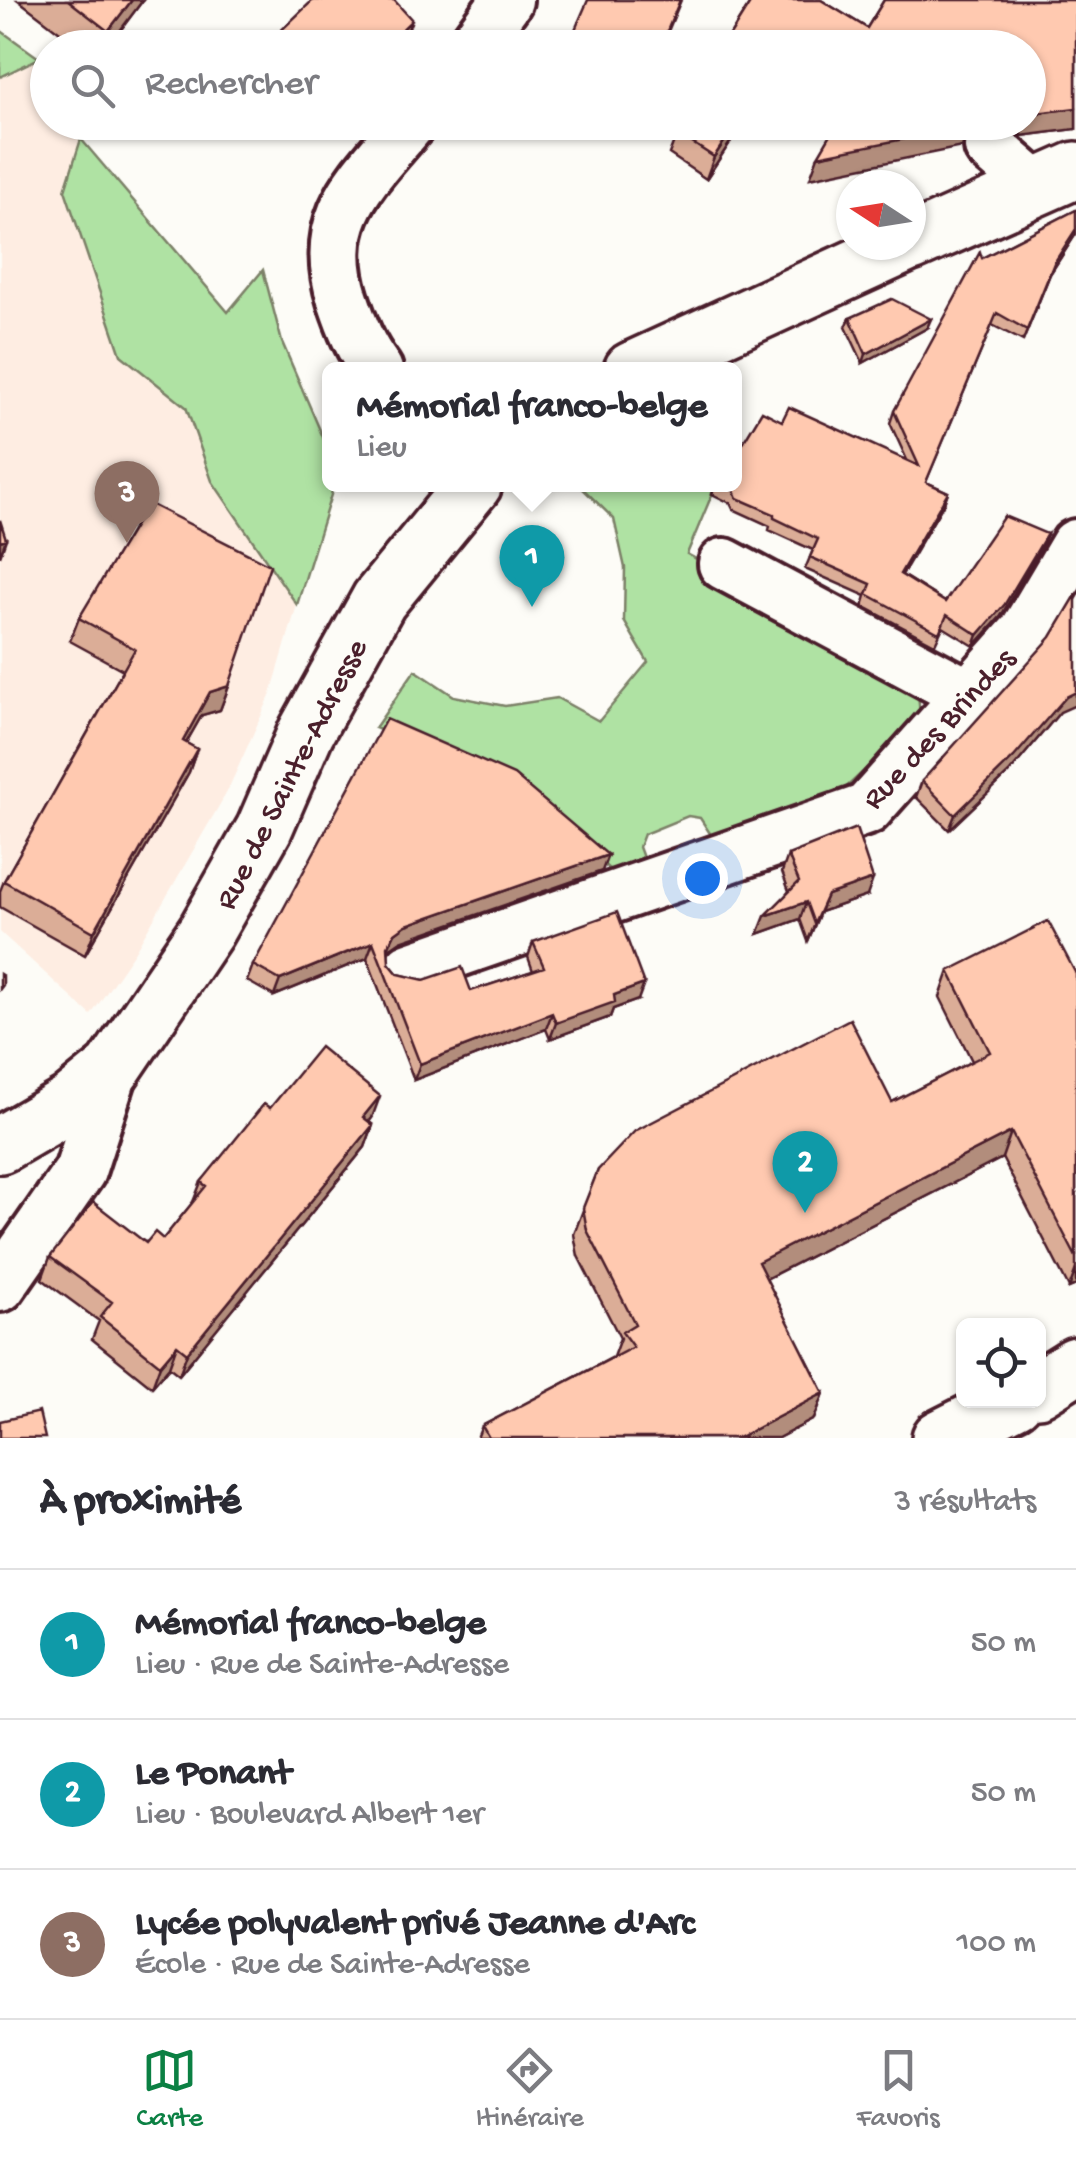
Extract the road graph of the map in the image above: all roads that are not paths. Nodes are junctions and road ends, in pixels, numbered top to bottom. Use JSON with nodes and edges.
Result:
{"nodes":[{"id":1,"x":507,"y":0,"type":"edge"},
{"id":2,"x":485,"y":30,"type":"edge"},
{"id":3,"x":397,"y":140,"type":"edge"},
{"id":4,"x":990,"y":146,"type":"dead end"},
{"id":5,"x":1056,"y":179,"type":"edge"},
{"id":6,"x":926,"y":236,"type":"edge"},
{"id":7,"x":873,"y":260,"type":"edge"},
{"id":8,"x":371,"y":362,"type":"edge"},
{"id":9,"x":650,"y":362,"type":"edge"},
{"id":10,"x":462,"y":492,"type":"edge"},
{"id":11,"x":1076,"y":545,"type":"edge"},
{"id":12,"x":724,"y":564,"type":"dead end"},
{"id":13,"x":970,"y":696,"type":"junction"},
{"id":14,"x":410,"y":968,"type":"dead end"},
{"id":15,"x":113,"y":1069,"type":"junction"},
{"id":16,"x":0,"y":1145,"type":"edge"},
{"id":17,"x":0,"y":1286,"type":"edge"},
{"id":18,"x":1052,"y":1382,"type":"edge"},
{"id":19,"x":940,"y":1438,"type":"edge"}],
"edges":[{"from":1,"to":2,"type":"street"},
{"from":3,"to":8,"type":"street"},
{"from":4,"to":5,"type":"street"},
{"from":5,"to":6,"type":"main road"},
{"from":7,"to":9,"type":"main road"},
{"from":10,"to":15,"type":"main road","name":"Rue de Sainte-Adresse"},
{"from":11,"to":13,"type":"street","name":"Rue des Brindes"},
{"from":12,"to":13,"type":"street"},
{"from":13,"to":14,"type":"street","name":"Rue des Brindes"},
{"from":15,"to":16,"type":"main road","name":"Rue de Sainte-Adresse"},
{"from":15,"to":17,"type":"street"},
{"from":18,"to":19,"type":"main road"}]}
